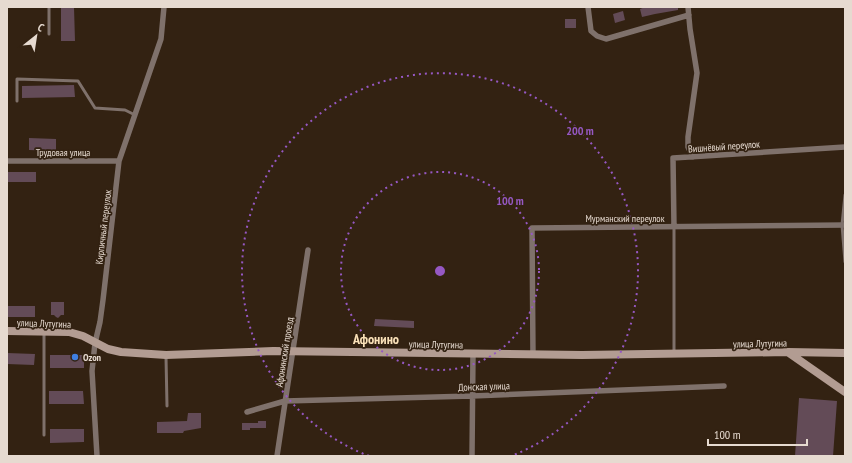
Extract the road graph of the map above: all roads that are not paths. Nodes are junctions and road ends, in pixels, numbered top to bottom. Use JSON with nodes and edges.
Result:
{"nodes":[{"id":1,"x":49,"y":7,"type":"edge"},
{"id":2,"x":164,"y":7,"type":"edge"},
{"id":3,"x":588,"y":7,"type":"edge"},
{"id":4,"x":688,"y":7,"type":"edge"},
{"id":5,"x":689,"y":15,"type":"junction"},
{"id":6,"x":49,"y":34,"type":"dead end"},
{"id":7,"x":17,"y":101,"type":"dead end"},
{"id":8,"x":135,"y":114,"type":"junction"},
{"id":9,"x":845,"y":147,"type":"edge"},
{"id":10,"x":693,"y":157,"type":"junction"},
{"id":11,"x":7,"y":161,"type":"edge"},
{"id":12,"x":119,"y":161,"type":"junction"},
{"id":13,"x":845,"y":195,"type":"edge"},
{"id":14,"x":844,"y":225,"type":"edge"},
{"id":15,"x":674,"y":227,"type":"junction"},
{"id":16,"x":308,"y":250,"type":"dead end"},
{"id":17,"x":845,"y":262,"type":"edge"},
{"id":18,"x":7,"y":331,"type":"edge"},
{"id":19,"x":44,"y":332,"type":"junction"},
{"id":20,"x":95,"y":343,"type":"junction"},
{"id":21,"x":292,"y":352,"type":"junction"},
{"id":22,"x":788,"y":352,"type":"junction"},
{"id":23,"x":845,"y":353,"type":"edge"},
{"id":24,"x":473,"y":354,"type":"junction"},
{"id":25,"x":674,"y":354,"type":"junction"},
{"id":26,"x":166,"y":355,"type":"junction"},
{"id":27,"x":533,"y":355,"type":"junction"},
{"id":28,"x":724,"y":386,"type":"dead end"},
{"id":29,"x":845,"y":392,"type":"edge"},
{"id":30,"x":472,"y":396,"type":"junction"},
{"id":31,"x":285,"y":401,"type":"junction"},
{"id":32,"x":167,"y":406,"type":"dead end"},
{"id":33,"x":246,"y":412,"type":"dead end"},
{"id":34,"x":44,"y":435,"type":"dead end"},
{"id":35,"x":97,"y":456,"type":"edge"},
{"id":36,"x":277,"y":456,"type":"edge"},
{"id":37,"x":472,"y":456,"type":"edge"}],
"edges":[{"from":1,"to":6,"type":"lane"},
{"from":2,"to":8,"type":"street","name":"Кирпичный переулок"},
{"from":3,"to":5,"type":"street"},
{"from":4,"to":5,"type":"street"},
{"from":5,"to":10,"type":"street"},
{"from":7,"to":8,"type":"lane"},
{"from":8,"to":12,"type":"street","name":"Кирпичный переулок"},
{"from":9,"to":10,"type":"street","name":"Вишнёвый переулок"},
{"from":10,"to":15,"type":"street","name":"Вишнёвый переулок"},
{"from":11,"to":12,"type":"street","name":"Трудовая улица"},
{"from":12,"to":20,"type":"street","name":"Кирпичный переулок"},
{"from":13,"to":14,"type":"lane"},
{"from":14,"to":15,"type":"street","name":"Мурманский переулок"},
{"from":14,"to":17,"type":"lane"},
{"from":15,"to":25,"type":"lane"},
{"from":15,"to":27,"type":"street","name":"Мурманский переулок"},
{"from":16,"to":21,"type":"street","name":"Афонинский проезд"},
{"from":18,"to":19,"type":"main road","name":"улица Лутугина"},
{"from":19,"to":20,"type":"main road","name":"улица Лутугина"},
{"from":19,"to":34,"type":"lane"},
{"from":20,"to":26,"type":"main road","name":"улица Лутугина"},
{"from":20,"to":35,"type":"street","name":"Кирпичный переулок"},
{"from":21,"to":24,"type":"main road","name":"улица Лутугина"},
{"from":21,"to":26,"type":"main road","name":"улица Лутугина"},
{"from":21,"to":31,"type":"street","name":"Афонинский проезд"},
{"from":22,"to":23,"type":"main road","name":"улица Лутугина"},
{"from":22,"to":25,"type":"main road","name":"улица Лутугина"},
{"from":22,"to":29,"type":"main road"},
{"from":24,"to":27,"type":"main road","name":"улица Лутугина"},
{"from":24,"to":30,"type":"street"},
{"from":25,"to":27,"type":"main road","name":"улица Лутугина"},
{"from":26,"to":32,"type":"lane"},
{"from":28,"to":30,"type":"street","name":"Донская улица"},
{"from":30,"to":31,"type":"street","name":"Донская улица"},
{"from":30,"to":37,"type":"street"},
{"from":31,"to":33,"type":"street","name":"Донская улица"},
{"from":31,"to":36,"type":"street","name":"Афонинский проезд"}]}
